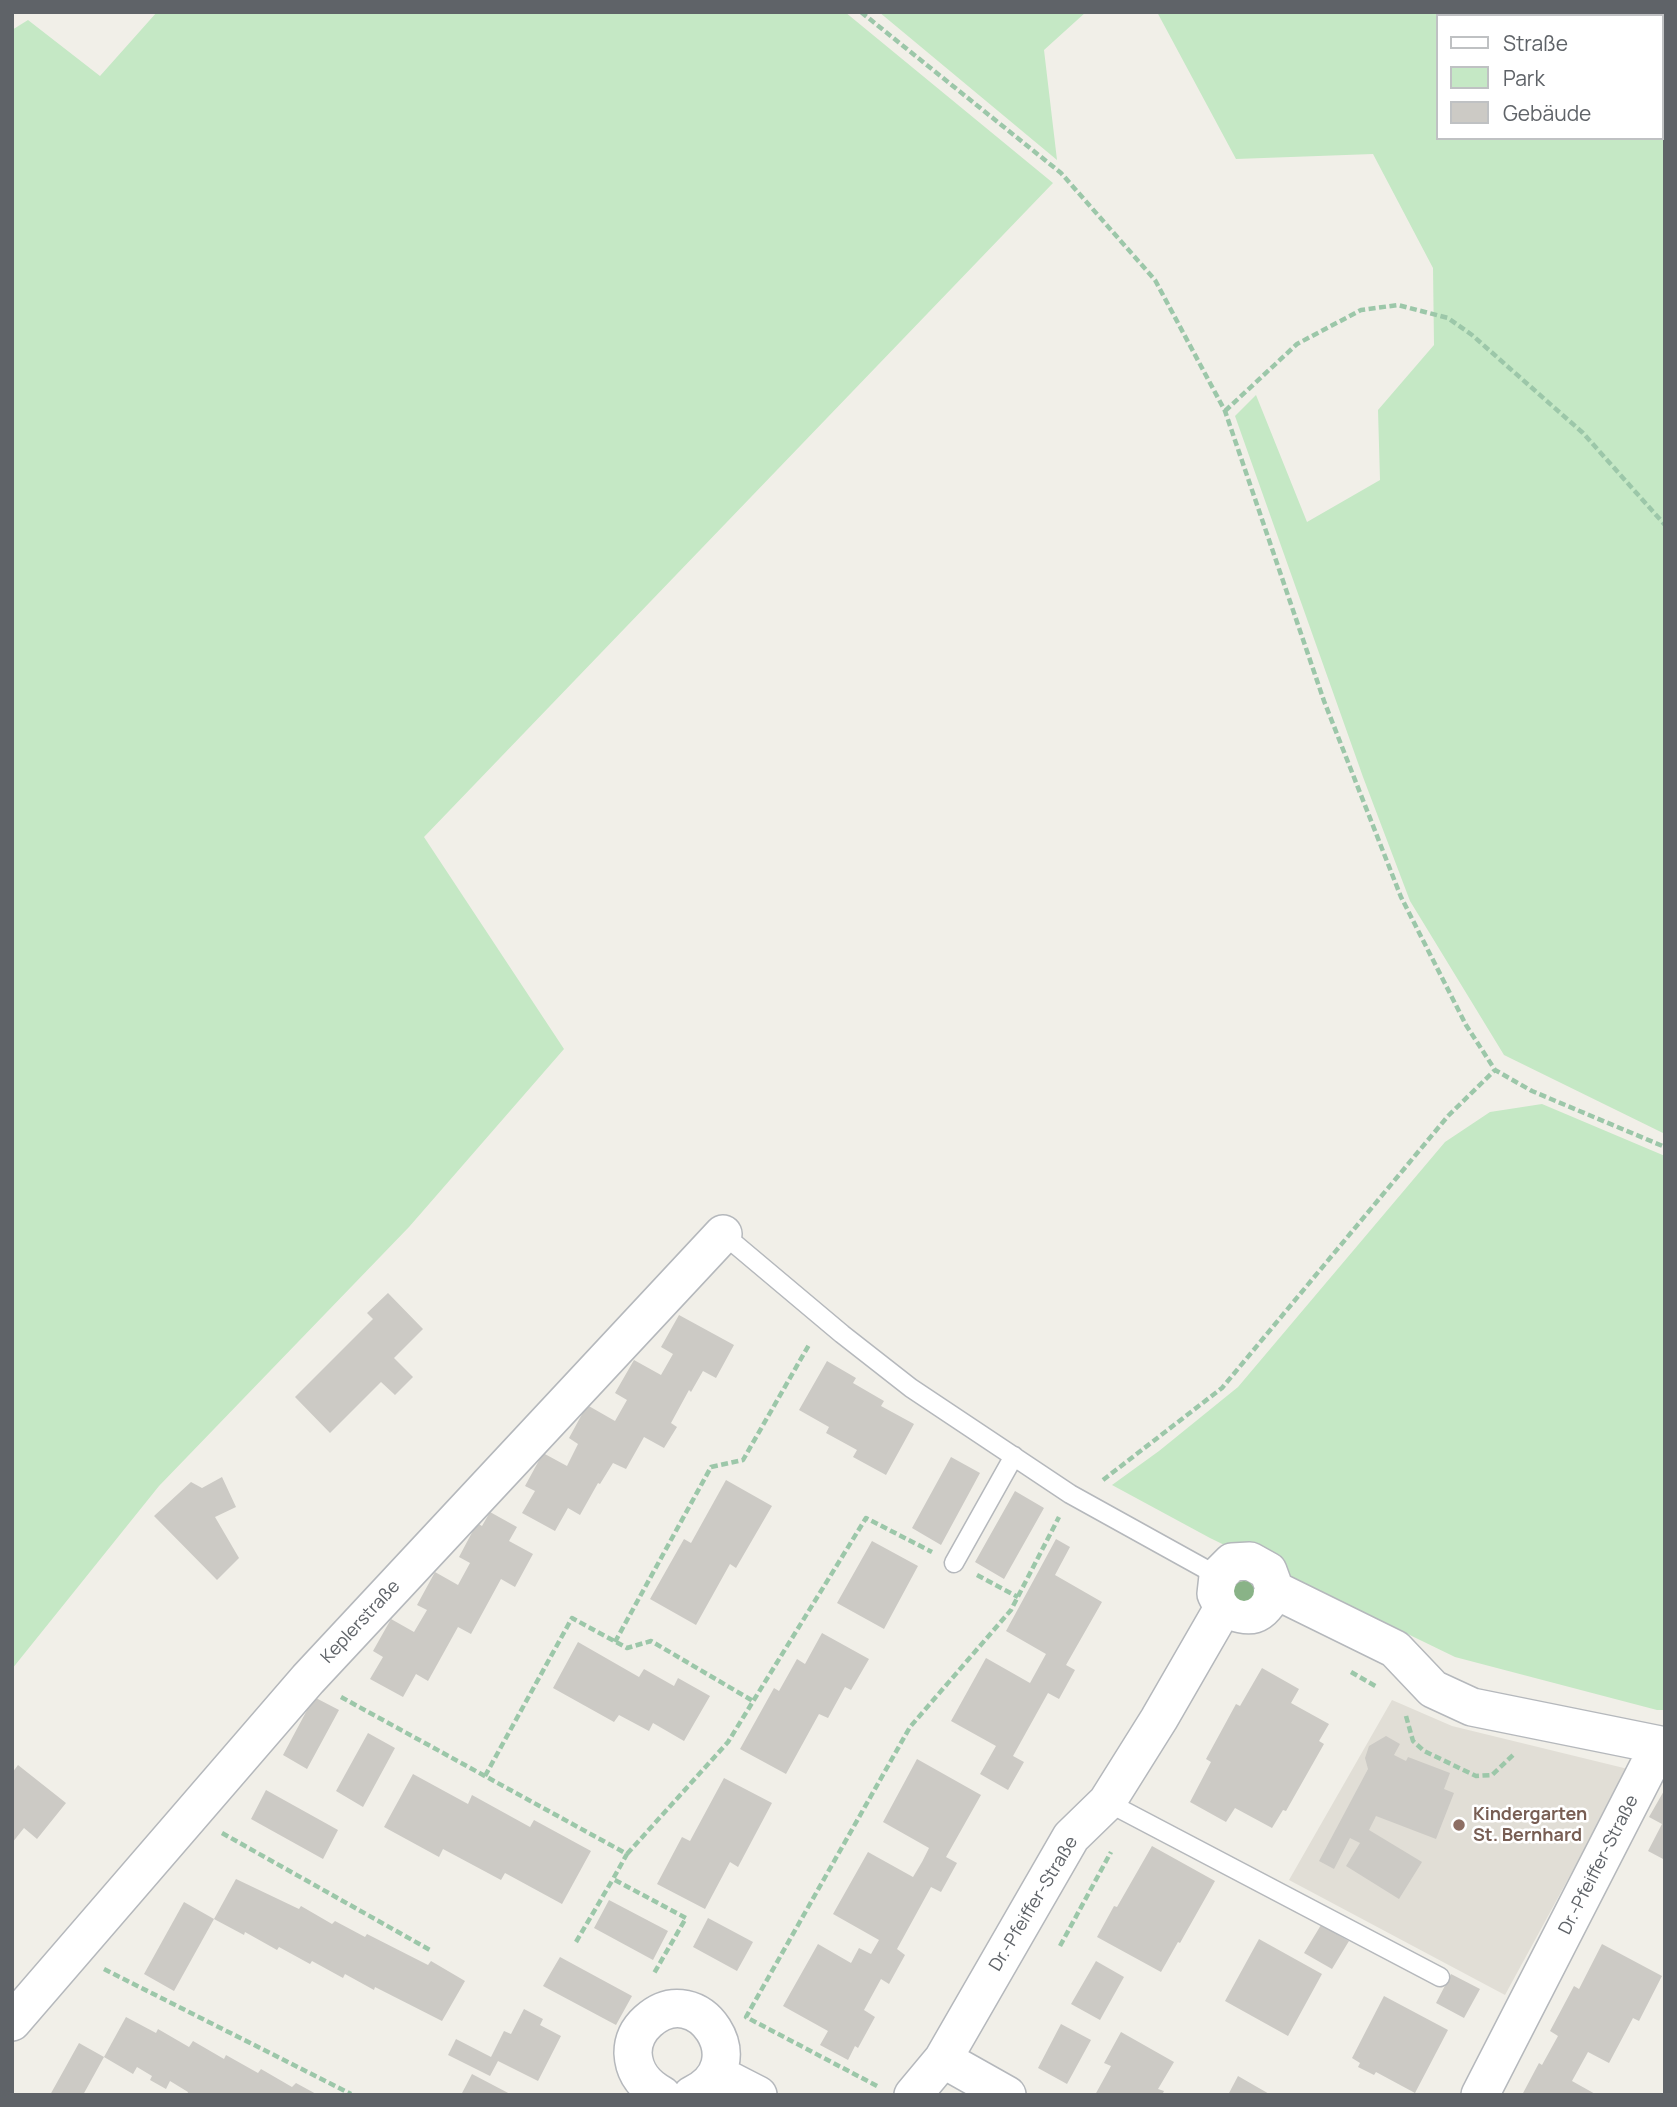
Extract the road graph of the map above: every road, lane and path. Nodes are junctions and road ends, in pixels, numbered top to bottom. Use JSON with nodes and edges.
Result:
{"nodes":[{"id":1,"x":861,"y":12,"type":"edge"},
{"id":2,"x":1225,"y":411,"type":"junction"},
{"id":3,"x":1665,"y":525,"type":"edge"},
{"id":4,"x":1495,"y":1070,"type":"junction"},
{"id":5,"x":1665,"y":1147,"type":"edge"},
{"id":6,"x":723,"y":1234,"type":"joint"},
{"id":7,"x":824,"y":1319,"type":"junction"},
{"id":8,"x":1014,"y":1457,"type":"junction"},
{"id":9,"x":1075,"y":1497,"type":"junction"},
{"id":10,"x":866,"y":1518,"type":"dead end"},
{"id":11,"x":954,"y":1563,"type":"dead end"},
{"id":12,"x":1220,"y":1592,"type":"junction"},
{"id":13,"x":615,"y":1642,"type":"junction"},
{"id":14,"x":308,"y":1679,"type":"junction"},
{"id":15,"x":753,"y":1701,"type":"junction"},
{"id":16,"x":1528,"y":1719,"type":"junction"},
{"id":17,"x":1413,"y":1741,"type":"dead end"},
{"id":18,"x":1662,"y":1746,"type":"edge"},
{"id":19,"x":485,"y":1776,"type":"junction"},
{"id":20,"x":1119,"y":1808,"type":"junction"},
{"id":21,"x":191,"y":1815,"type":"junction"},
{"id":22,"x":626,"y":1854,"type":"junction"},
{"id":23,"x":613,"y":1879,"type":"junction"},
{"id":24,"x":576,"y":1942,"type":"dead end"},
{"id":25,"x":1060,"y":1946,"type":"dead end"},
{"id":26,"x":430,"y":1950,"type":"dead end"},
{"id":27,"x":72,"y":1953,"type":"junction"},
{"id":28,"x":1440,"y":1977,"type":"dead end"},
{"id":29,"x":649,"y":1982,"type":"dead end"},
{"id":30,"x":12,"y":2022,"type":"edge"},
{"id":31,"x":943,"y":2059,"type":"junction"},
{"id":32,"x":704,"y":2084,"type":"edge"},
{"id":33,"x":645,"y":2090,"type":"edge"},
{"id":34,"x":897,"y":2092,"type":"edge"},
{"id":35,"x":351,"y":2094,"type":"edge"},
{"id":36,"x":758,"y":2095,"type":"edge"},
{"id":37,"x":1007,"y":2095,"type":"edge"},
{"id":38,"x":1480,"y":2095,"type":"edge"}],
"edges":[{"from":1,"to":2,"type":"path"},
{"from":2,"to":3,"type":"path"},
{"from":2,"to":4,"type":"path"},
{"from":4,"to":5,"type":"path"},
{"from":4,"to":9,"type":"path"},
{"from":6,"to":7,"type":"lane"},
{"from":6,"to":14,"type":"street","name":"Keplerstraße"},
{"from":7,"to":8,"type":"lane"},
{"from":7,"to":13,"type":"path"},
{"from":8,"to":9,"type":"lane"},
{"from":8,"to":11,"type":"lane"},
{"from":9,"to":12,"type":"lane"},
{"from":9,"to":34,"type":"path"},
{"from":10,"to":15,"type":"path"},
{"from":12,"to":16,"type":"street","name":"Dr.-Pfeiffer-Straße"},
{"from":12,"to":20,"type":"street","name":"Dr.-Pfeiffer-Straße"},
{"from":13,"to":15,"type":"path"},
{"from":13,"to":19,"type":"path"},
{"from":14,"to":19,"type":"path"},
{"from":14,"to":21,"type":"street","name":"Keplerstraße"},
{"from":15,"to":22,"type":"path"},
{"from":16,"to":17,"type":"path"},
{"from":16,"to":18,"type":"street","name":"Dr.-Pfeiffer-Straße"},
{"from":18,"to":38,"type":"street","name":"Dr.-Pfeiffer-Straße"},
{"from":19,"to":22,"type":"path"},
{"from":20,"to":25,"type":"path"},
{"from":20,"to":28,"type":"lane"},
{"from":20,"to":31,"type":"street","name":"Dr.-Pfeiffer-Straße"},
{"from":21,"to":26,"type":"path"},
{"from":21,"to":27,"type":"street","name":"Keplerstraße"},
{"from":22,"to":23,"type":"path"},
{"from":23,"to":24,"type":"path"},
{"from":23,"to":29,"type":"path"},
{"from":27,"to":30,"type":"street","name":"Keplerstraße"},
{"from":27,"to":35,"type":"path"},
{"from":31,"to":34,"type":"street","name":"Dr.-Pfeiffer-Straße"},
{"from":31,"to":37,"type":"street"},
{"from":32,"to":33,"type":"street"},
{"from":32,"to":36,"type":"street"}]}
